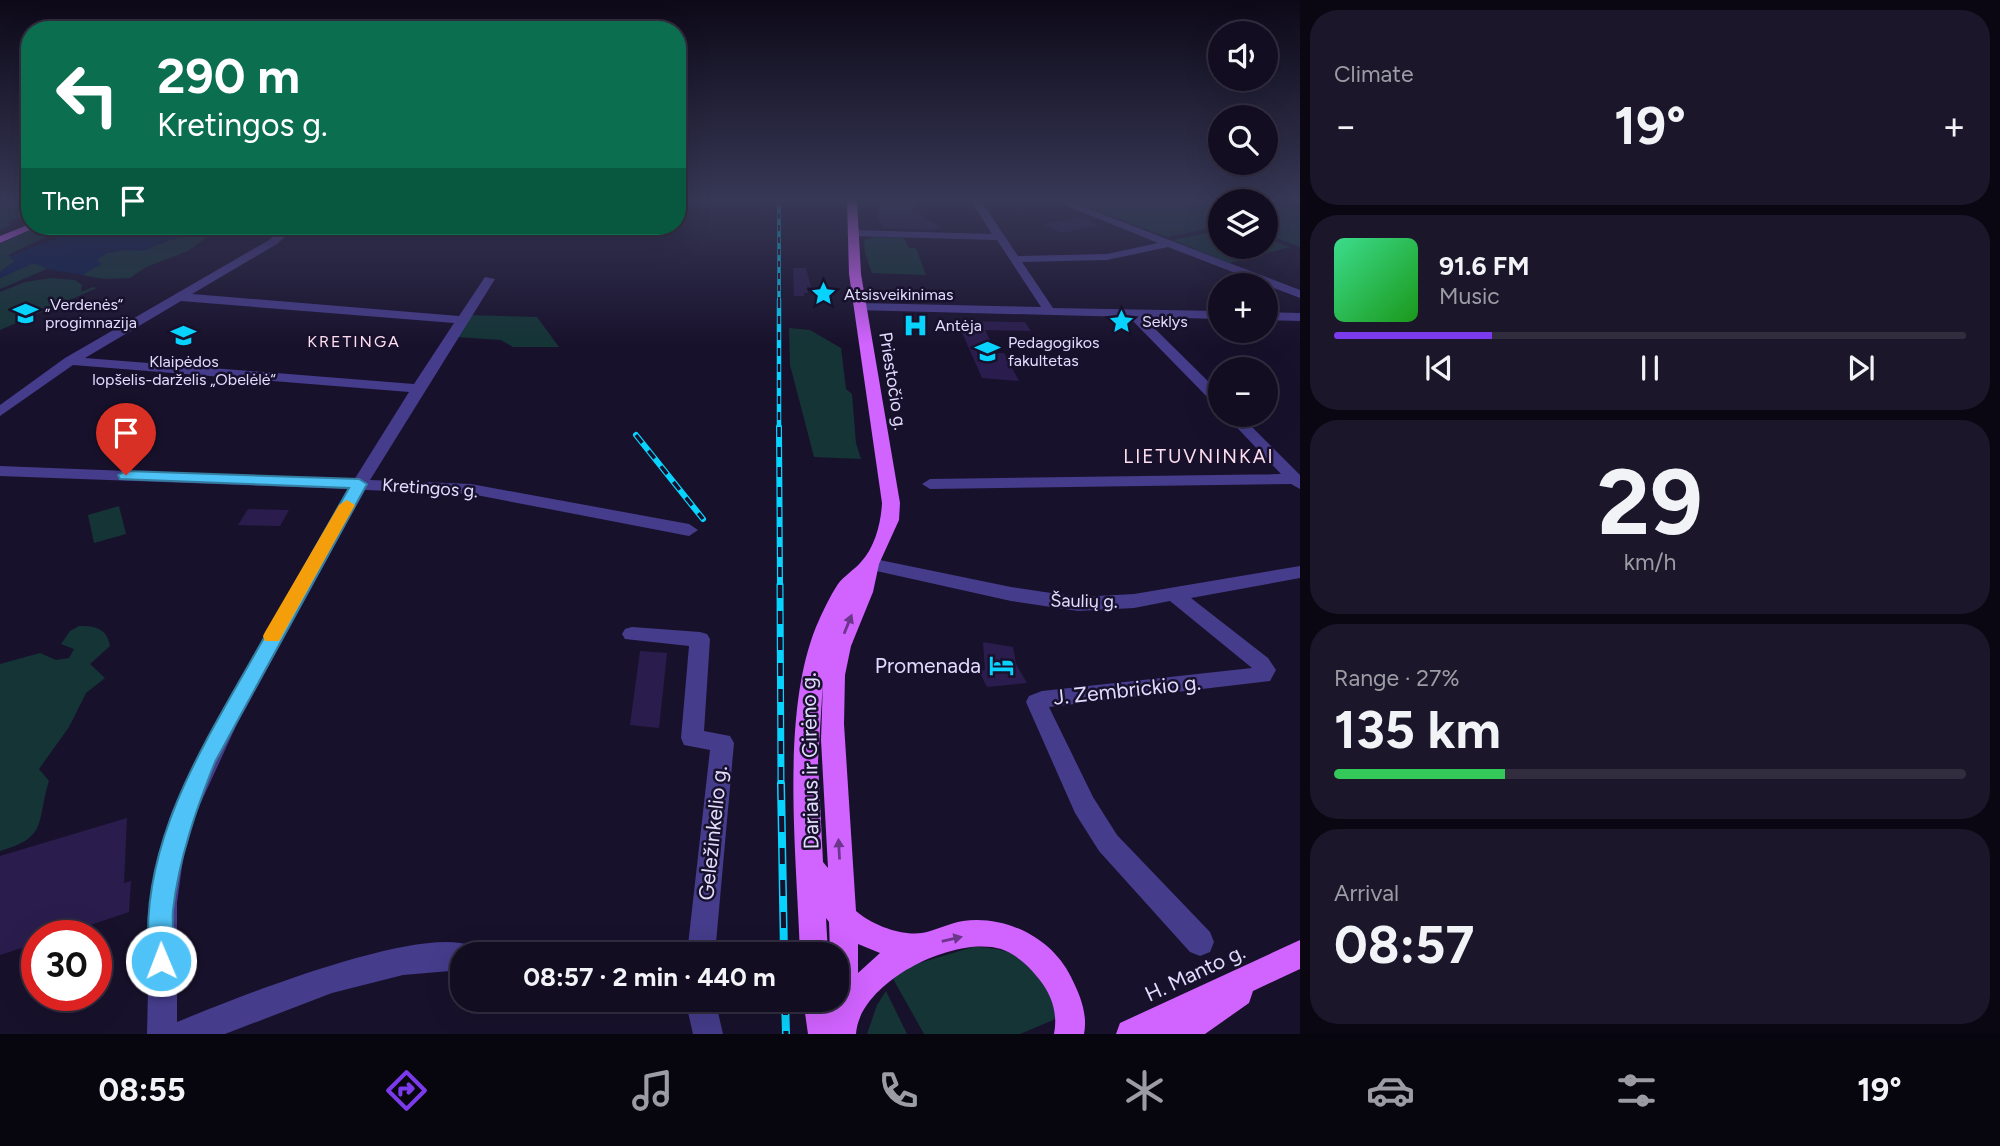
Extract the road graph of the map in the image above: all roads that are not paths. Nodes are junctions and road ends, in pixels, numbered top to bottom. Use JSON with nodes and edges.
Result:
{"nodes":[{"id":1,"x":261,"y":249,"type":"edge"},
{"id":2,"x":854,"y":249,"type":"edge"},
{"id":3,"x":1010,"y":249,"type":"edge"},
{"id":4,"x":1147,"y":249,"type":"edge"},
{"id":5,"x":1187,"y":249,"type":"edge"},
{"id":6,"x":1016,"y":259,"type":"junction"},
{"id":7,"x":489,"y":279,"type":"dead end"},
{"id":8,"x":1300,"y":294,"type":"edge"},
{"id":9,"x":179,"y":297,"type":"junction"},
{"id":10,"x":859,"y":307,"type":"junction"},
{"id":11,"x":1050,"y":312,"type":"junction"},
{"id":12,"x":1133,"y":314,"type":"junction"},
{"id":13,"x":1208,"y":315,"type":"edge"},
{"id":14,"x":1278,"y":316,"type":"edge"},
{"id":15,"x":1300,"y":317,"type":"edge"},
{"id":16,"x":462,"y":320,"type":"junction"},
{"id":17,"x":70,"y":361,"type":"junction"},
{"id":18,"x":419,"y":389,"type":"junction"},
{"id":19,"x":1208,"y":390,"type":"edge"},
{"id":20,"x":0,"y":412,"type":"edge"},
{"id":21,"x":1244,"y":427,"type":"edge"},
{"id":22,"x":0,"y":471,"type":"edge"},
{"id":23,"x":1298,"y":482,"type":"edge"},
{"id":24,"x":359,"y":484,"type":"junction"},
{"id":25,"x":930,"y":484,"type":"dead end"},
{"id":26,"x":689,"y":530,"type":"dead end"},
{"id":27,"x":870,"y":564,"type":"junction"},
{"id":28,"x":1300,"y":572,"type":"edge"},
{"id":29,"x":1174,"y":594,"type":"junction"},
{"id":30,"x":632,"y":634,"type":"dead end"},
{"id":31,"x":811,"y":858,"type":"junction"},
{"id":32,"x":842,"y":917,"type":"junction"},
{"id":33,"x":702,"y":942,"type":"edge"},
{"id":34,"x":814,"y":942,"type":"edge"},
{"id":35,"x":1200,"y":942,"type":"dead end"},
{"id":36,"x":919,"y":947,"type":"junction"},
{"id":37,"x":450,"y":957,"type":"edge"},
{"id":38,"x":1291,"y":959,"type":"edge"},
{"id":39,"x":703,"y":1012,"type":"edge"},
{"id":40,"x":825,"y":1012,"type":"edge"},
{"id":41,"x":835,"y":1029,"type":"edge"},
{"id":42,"x":162,"y":1034,"type":"edge"},
{"id":43,"x":185,"y":1034,"type":"edge"},
{"id":44,"x":708,"y":1034,"type":"edge"},
{"id":45,"x":1069,"y":1034,"type":"edge"},
{"id":46,"x":1131,"y":1034,"type":"edge"},
{"id":47,"x":1179,"y":1034,"type":"edge"}],
"edges":[{"from":1,"to":9,"type":"street"},
{"from":2,"to":10,"type":"main road","name":"Priestočio g."},
{"from":3,"to":6,"type":"street"},
{"from":4,"to":6,"type":"street"},
{"from":5,"to":8,"type":"street"},
{"from":6,"to":11,"type":"street"},
{"from":7,"to":16,"type":"street"},
{"from":9,"to":16,"type":"street"},
{"from":9,"to":17,"type":"street"},
{"from":10,"to":11,"type":"street"},
{"from":10,"to":27,"type":"main road","name":"Priestočio g."},
{"from":11,"to":12,"type":"street"},
{"from":12,"to":13,"type":"street"},
{"from":12,"to":19,"type":"street"},
{"from":14,"to":15,"type":"street"},
{"from":16,"to":18,"type":"street"},
{"from":17,"to":18,"type":"street"},
{"from":17,"to":20,"type":"street"},
{"from":18,"to":24,"type":"street"},
{"from":21,"to":23,"type":"street"},
{"from":22,"to":24,"type":"street","name":"Kretingos g."},
{"from":23,"to":25,"type":"street"},
{"from":24,"to":26,"type":"street","name":"Kretingos g."},
{"from":24,"to":42,"type":"street"},
{"from":27,"to":29,"type":"street","name":"Šaulių g."},
{"from":27,"to":31,"type":"main road","name":"Dariaus ir Girėno g."},
{"from":32,"to":27,"type":"main road","name":"Dariaus ir Girėno g.","one_way":true},
{"from":28,"to":29,"type":"street","name":"Šaulių g."},
{"from":29,"to":35,"type":"street","name":"J. Zembrickio g."},
{"from":30,"to":33,"type":"street","name":"Geležinkelio g."},
{"from":31,"to":32,"type":"main road"},
{"from":31,"to":34,"type":"main road","name":"Dariaus ir Girėno g."},
{"from":32,"to":36,"type":"main road"},
{"from":32,"to":41,"type":"main road","name":"Dariaus ir Girėno g."},
{"from":36,"to":41,"type":"main road"},
{"from":36,"to":45,"type":"main road","one_way":true},
{"from":37,"to":43,"type":"street"},
{"from":38,"to":46,"type":"main road","name":"H. Manto g."},
{"from":38,"to":47,"type":"main road","name":"H. Manto g."},
{"from":39,"to":44,"type":"street"},
{"from":40,"to":41,"type":"main road"}]}
